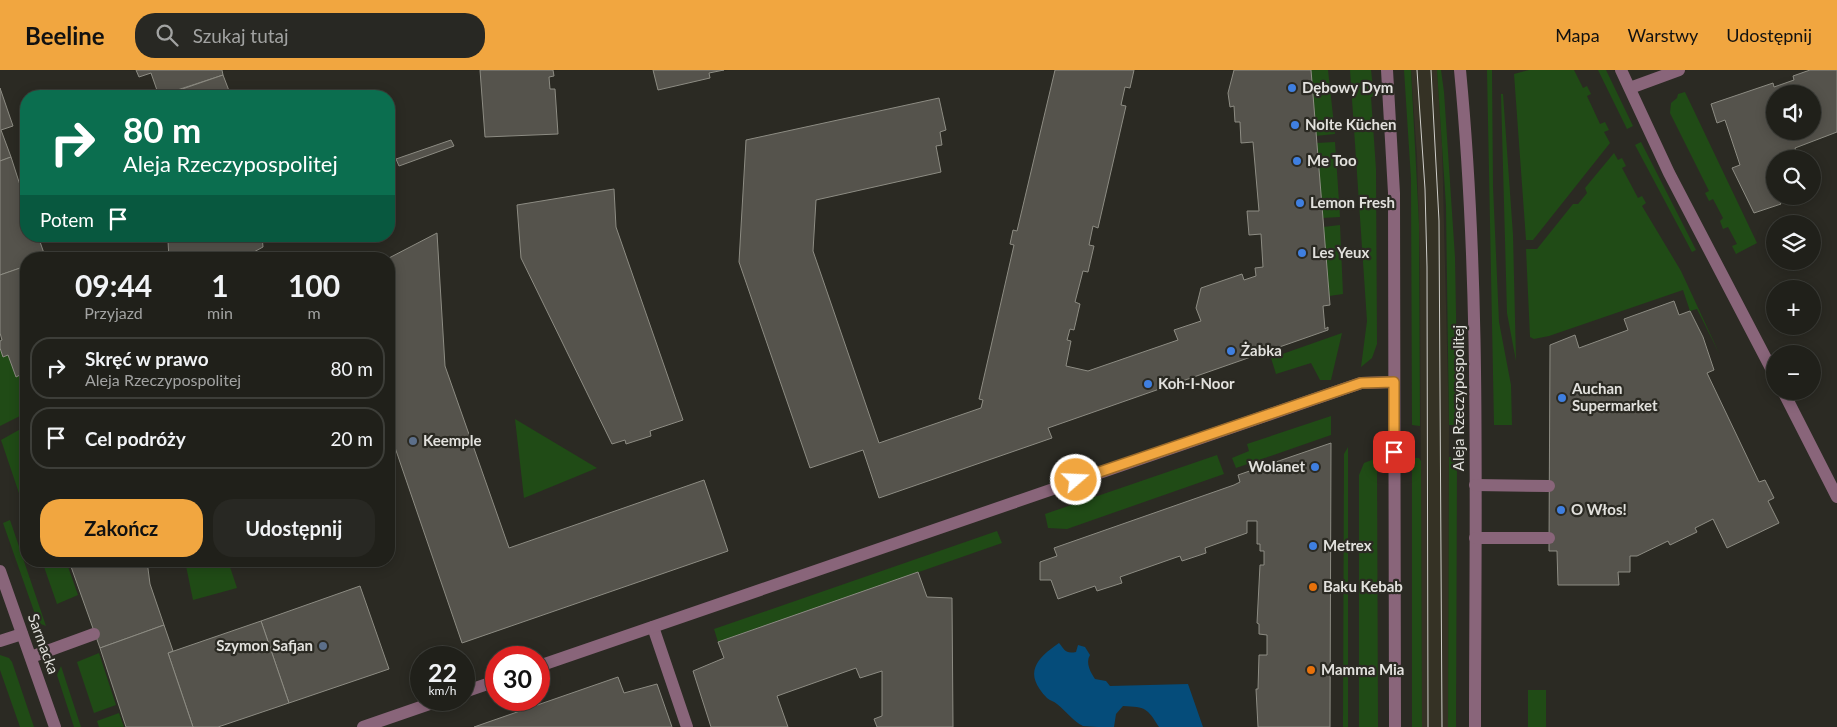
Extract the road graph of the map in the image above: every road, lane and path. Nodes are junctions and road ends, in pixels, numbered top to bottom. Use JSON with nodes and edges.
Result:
{"nodes":[{"id":1,"x":1387,"y":70,"type":"edge"},
{"id":2,"x":1460,"y":70,"type":"edge"},
{"id":3,"x":1621,"y":70,"type":"edge"},
{"id":4,"x":1679,"y":70,"type":"edge"},
{"id":5,"x":1630,"y":88,"type":"junction"},
{"id":6,"x":1766,"y":359,"type":"edge"},
{"id":7,"x":1394,"y":382,"type":"junction"},
{"id":8,"x":1788,"y":400,"type":"edge"},
{"id":9,"x":1475,"y":485,"type":"junction"},
{"id":10,"x":1549,"y":486,"type":"dead end"},
{"id":11,"x":1837,"y":496,"type":"edge"},
{"id":12,"x":1475,"y":538,"type":"junction"},
{"id":13,"x":1549,"y":538,"type":"dead end"},
{"id":14,"x":0,"y":571,"type":"edge"},
{"id":15,"x":653,"y":627,"type":"junction"},
{"id":16,"x":22,"y":634,"type":"junction"},
{"id":17,"x":94,"y":634,"type":"dead end"},
{"id":18,"x":0,"y":641,"type":"edge"},
{"id":19,"x":31,"y":657,"type":"junction"},
{"id":20,"x":550,"y":662,"type":"edge"},
{"id":21,"x":410,"y":711,"type":"edge"},
{"id":22,"x":55,"y":727,"type":"edge"},
{"id":23,"x":363,"y":727,"type":"edge"},
{"id":24,"x":687,"y":727,"type":"edge"},
{"id":25,"x":1395,"y":727,"type":"edge"},
{"id":26,"x":1475,"y":727,"type":"edge"}],
"edges":[{"from":1,"to":7,"type":"street"},
{"from":2,"to":9,"type":"street","name":"Aleja Rzeczypospolitej"},
{"from":3,"to":5,"type":"street"},
{"from":4,"to":5,"type":"street"},
{"from":5,"to":6,"type":"street"},
{"from":7,"to":15,"type":"street"},
{"from":7,"to":25,"type":"street"},
{"from":8,"to":11,"type":"street"},
{"from":9,"to":10,"type":"street"},
{"from":9,"to":12,"type":"street","name":"Aleja Rzeczypospolitej"},
{"from":12,"to":13,"type":"street"},
{"from":12,"to":26,"type":"street","name":"Aleja Rzeczypospolitej"},
{"from":14,"to":16,"type":"street","name":"Sarmacka"},
{"from":15,"to":20,"type":"street"},
{"from":15,"to":24,"type":"street"},
{"from":16,"to":18,"type":"street"},
{"from":16,"to":19,"type":"street","name":"Sarmacka"},
{"from":17,"to":19,"type":"street"},
{"from":19,"to":22,"type":"street","name":"Sarmacka"},
{"from":21,"to":23,"type":"street"}]}
